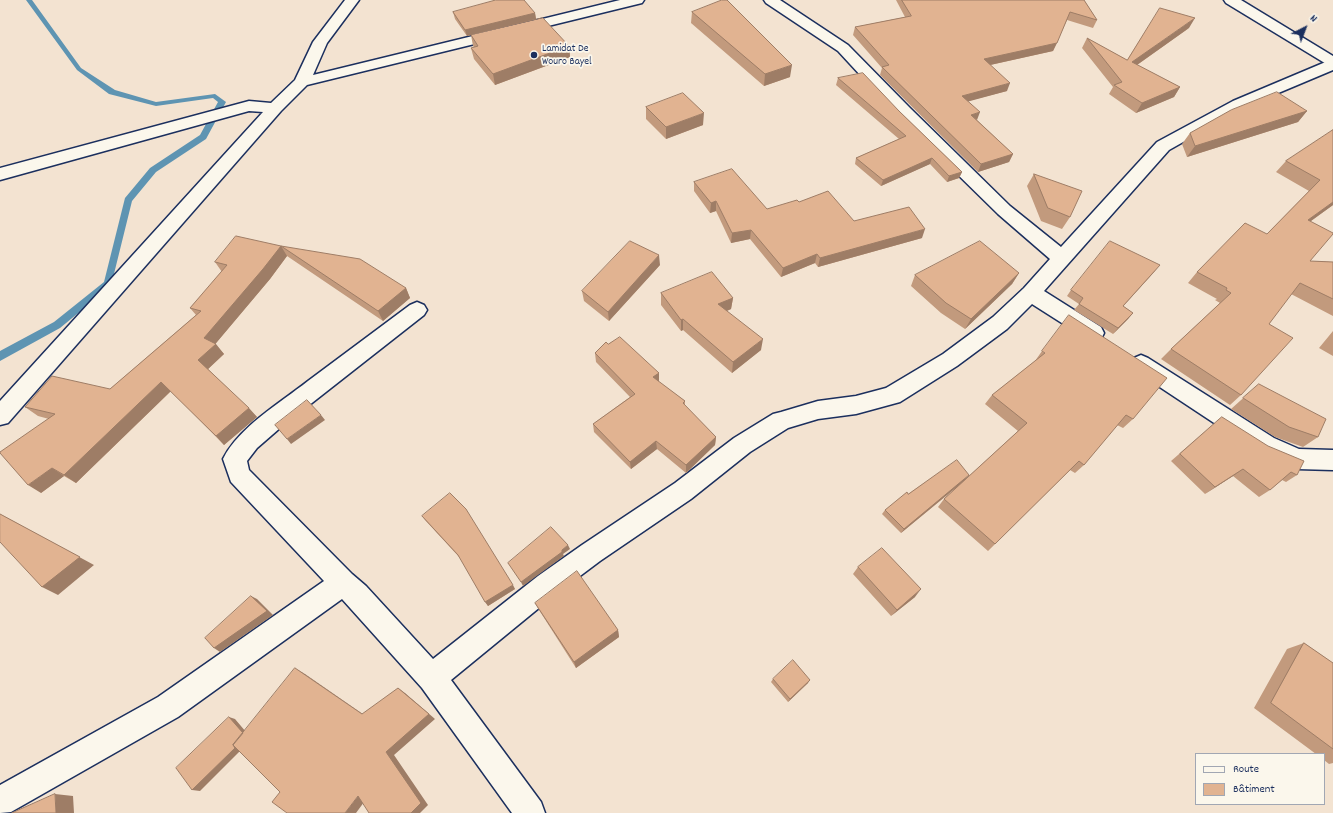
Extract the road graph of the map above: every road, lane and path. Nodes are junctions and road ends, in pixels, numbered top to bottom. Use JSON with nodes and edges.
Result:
{"nodes":[{"id":1,"x":352,"y":0,"type":"edge"},
{"id":2,"x":637,"y":0,"type":"edge"},
{"id":3,"x":771,"y":0,"type":"edge"},
{"id":4,"x":1230,"y":0,"type":"edge"},
{"id":5,"x":1333,"y":63,"type":"edge"},
{"id":6,"x":302,"y":82,"type":"junction"},
{"id":7,"x":275,"y":108,"type":"junction"},
{"id":8,"x":0,"y":174,"type":"edge"},
{"id":9,"x":1063,"y":259,"type":"junction"},
{"id":10,"x":1031,"y":293,"type":"junction"},
{"id":11,"x":416,"y":310,"type":"dead end"},
{"id":12,"x":0,"y":416,"type":"edge"},
{"id":13,"x":1333,"y":460,"type":"edge"},
{"id":14,"x":343,"y":583,"type":"junction"},
{"id":15,"x":432,"y":678,"type":"junction"},
{"id":16,"x":0,"y":801,"type":"edge"},
{"id":17,"x":530,"y":813,"type":"edge"}],
"edges":[{"from":1,"to":6,"type":"street"},
{"from":2,"to":6,"type":"street"},
{"from":3,"to":9,"type":"street"},
{"from":4,"to":5,"type":"street"},
{"from":5,"to":9,"type":"street"},
{"from":6,"to":7,"type":"street"},
{"from":7,"to":8,"type":"street"},
{"from":7,"to":12,"type":"street"},
{"from":9,"to":10,"type":"street"},
{"from":10,"to":13,"type":"street"},
{"from":10,"to":15,"type":"street"},
{"from":11,"to":14,"type":"street"},
{"from":14,"to":15,"type":"street"},
{"from":14,"to":16,"type":"street"},
{"from":15,"to":17,"type":"street"}]}
